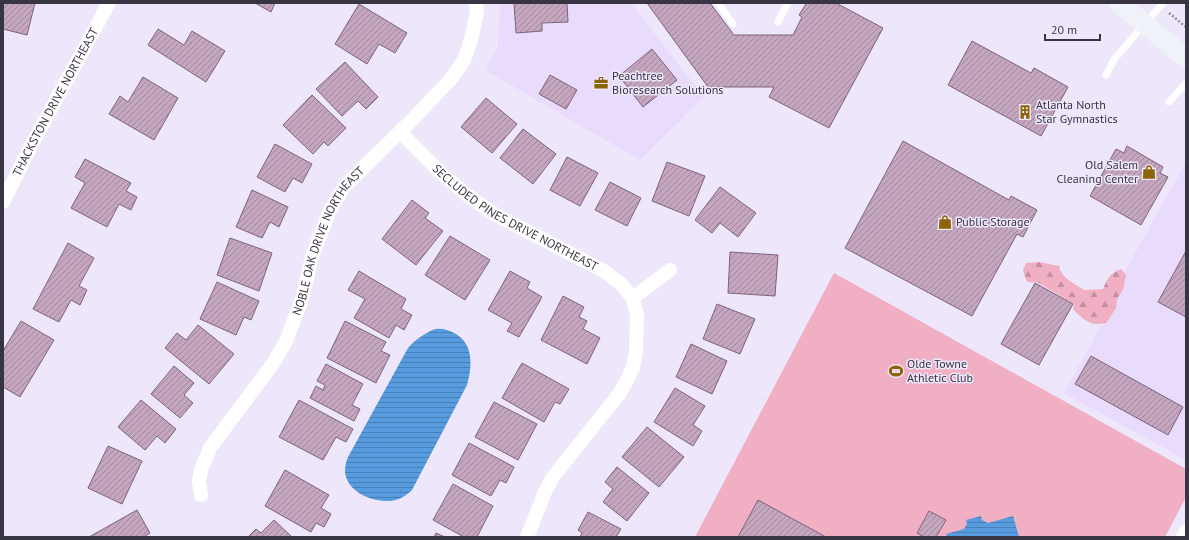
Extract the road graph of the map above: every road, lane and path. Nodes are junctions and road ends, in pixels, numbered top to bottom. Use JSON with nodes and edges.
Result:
{"nodes":[{"id":1,"x":109,"y":3,"type":"edge"},
{"id":2,"x":476,"y":3,"type":"edge"},
{"id":3,"x":718,"y":3,"type":"edge"},
{"id":4,"x":788,"y":3,"type":"edge"},
{"id":5,"x":1119,"y":3,"type":"edge"},
{"id":6,"x":1163,"y":3,"type":"edge"},
{"id":7,"x":778,"y":22,"type":"dead end"},
{"id":8,"x":1144,"y":23,"type":"junction"},
{"id":9,"x":733,"y":24,"type":"dead end"},
{"id":10,"x":1186,"y":58,"type":"edge"},
{"id":11,"x":1106,"y":75,"type":"dead end"},
{"id":12,"x":1186,"y":83,"type":"edge"},
{"id":13,"x":1169,"y":102,"type":"dead end"},
{"id":14,"x":400,"y":132,"type":"junction"},
{"id":15,"x":3,"y":202,"type":"edge"},
{"id":16,"x":670,"y":270,"type":"dead end"},
{"id":17,"x":633,"y":298,"type":"junction"},
{"id":18,"x":201,"y":494,"type":"dead end"},
{"id":19,"x":1186,"y":531,"type":"edge"},
{"id":20,"x":527,"y":537,"type":"edge"},
{"id":21,"x":1183,"y":537,"type":"edge"}],
"edges":[{"from":1,"to":15,"type":"street","name":"THACKSTON DRIVE NORTHEAST"},
{"from":2,"to":14,"type":"street","name":"NOBLE OAK DRIVE NORTHEAST"},
{"from":3,"to":9,"type":"lane"},
{"from":4,"to":7,"type":"lane"},
{"from":5,"to":8,"type":"street"},
{"from":6,"to":8,"type":"lane"},
{"from":8,"to":10,"type":"street"},
{"from":8,"to":11,"type":"lane"},
{"from":12,"to":13,"type":"lane"},
{"from":14,"to":17,"type":"street","name":"SECLUDED PINES DRIVE NORTHEAST"},
{"from":14,"to":18,"type":"street","name":"NOBLE OAK DRIVE NORTHEAST"},
{"from":16,"to":17,"type":"street"},
{"from":17,"to":20,"type":"street"},
{"from":19,"to":21,"type":"street"}]}
